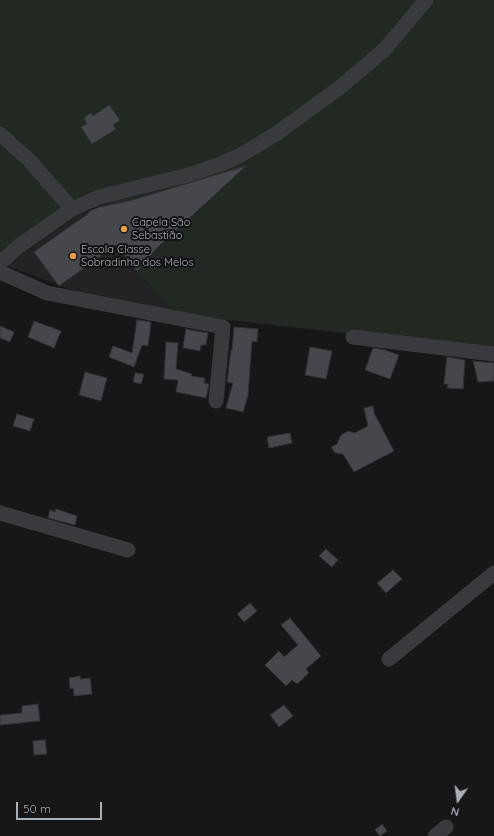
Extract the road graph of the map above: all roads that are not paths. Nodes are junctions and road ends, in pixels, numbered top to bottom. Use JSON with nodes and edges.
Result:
{"nodes":[{"id":1,"x":426,"y":0,"type":"edge"},
{"id":2,"x":0,"y":134,"type":"edge"},
{"id":3,"x":72,"y":209,"type":"junction"},
{"id":4,"x":0,"y":263,"type":"edge"},
{"id":5,"x":0,"y":272,"type":"edge"},
{"id":6,"x":353,"y":338,"type":"dead end"},
{"id":7,"x":494,"y":354,"type":"edge"},
{"id":8,"x":216,"y":401,"type":"dead end"},
{"id":9,"x":0,"y":513,"type":"edge"},
{"id":10,"x":128,"y":550,"type":"dead end"},
{"id":11,"x":494,"y":572,"type":"edge"},
{"id":12,"x":390,"y":659,"type":"dead end"}],
"edges":[{"from":1,"to":3,"type":"street"},
{"from":2,"to":3,"type":"street"},
{"from":3,"to":4,"type":"street"},
{"from":5,"to":8,"type":"street"},
{"from":6,"to":7,"type":"street"},
{"from":9,"to":10,"type":"street"},
{"from":11,"to":12,"type":"street"}]}
